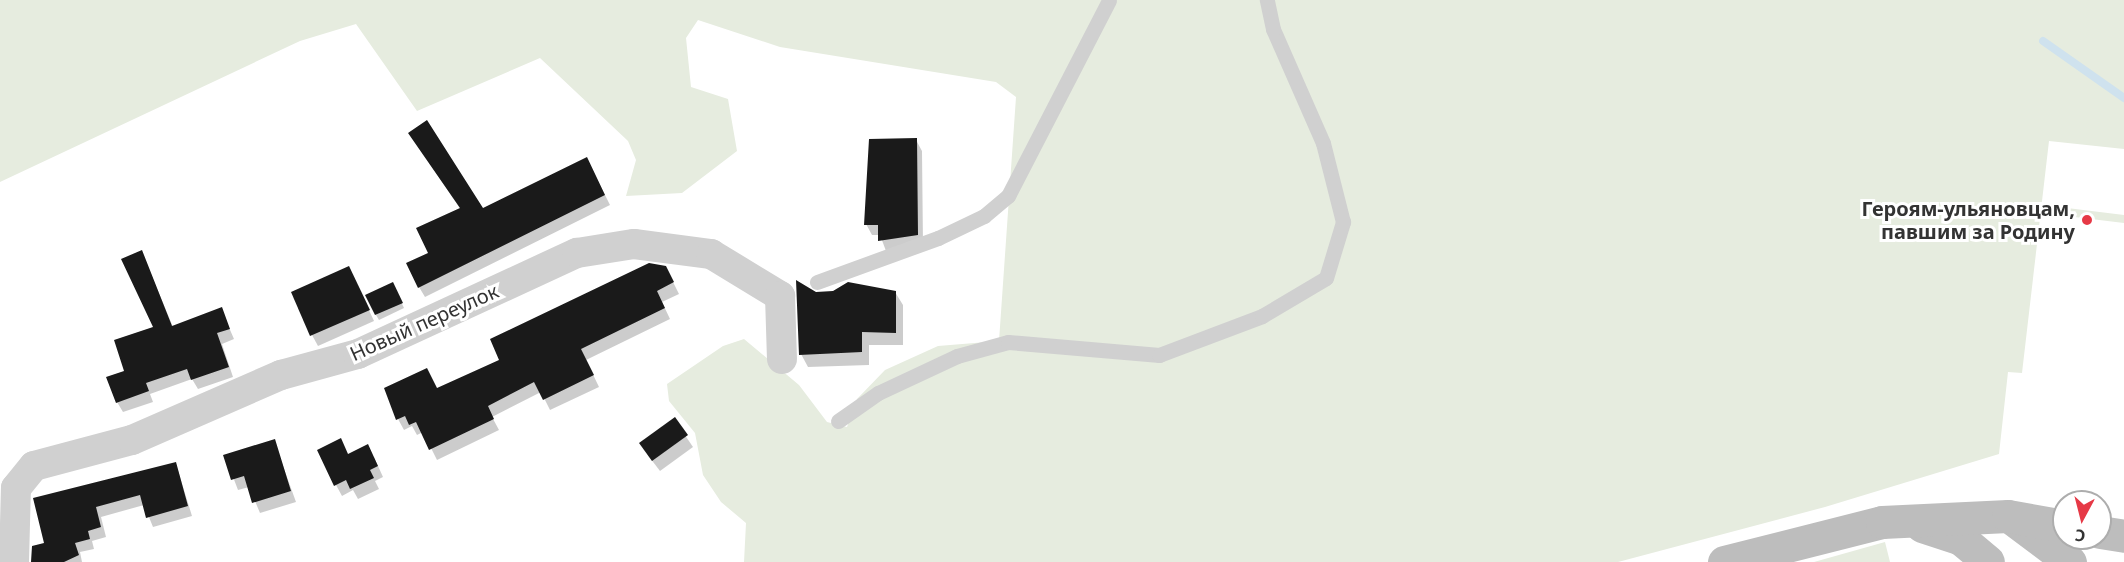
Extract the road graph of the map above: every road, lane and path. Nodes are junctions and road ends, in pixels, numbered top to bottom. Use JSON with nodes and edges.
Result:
{"nodes":[{"id":1,"x":1109,"y":0,"type":"edge"},
{"id":2,"x":1267,"y":0,"type":"edge"},
{"id":3,"x":817,"y":282,"type":"dead end"},
{"id":4,"x":782,"y":359,"type":"dead end"},
{"id":5,"x":838,"y":421,"type":"dead end"},
{"id":6,"x":2008,"y":516,"type":"junction"},
{"id":7,"x":1903,"y":520,"type":"junction"},
{"id":8,"x":2052,"y":524,"type":"edge"},
{"id":9,"x":14,"y":562,"type":"edge"},
{"id":10,"x":1724,"y":562,"type":"edge"},
{"id":11,"x":1988,"y":562,"type":"edge"},
{"id":12,"x":2070,"y":562,"type":"edge"}],
"edges":[{"from":1,"to":3,"type":"lane"},
{"from":2,"to":5,"type":"lane"},
{"from":4,"to":9,"type":"street","name":"Новый переулок"},
{"from":6,"to":7,"type":"main road"},
{"from":6,"to":8,"type":"main road"},
{"from":6,"to":12,"type":"main road"},
{"from":7,"to":10,"type":"main road"},
{"from":7,"to":11,"type":"main road"}]}
